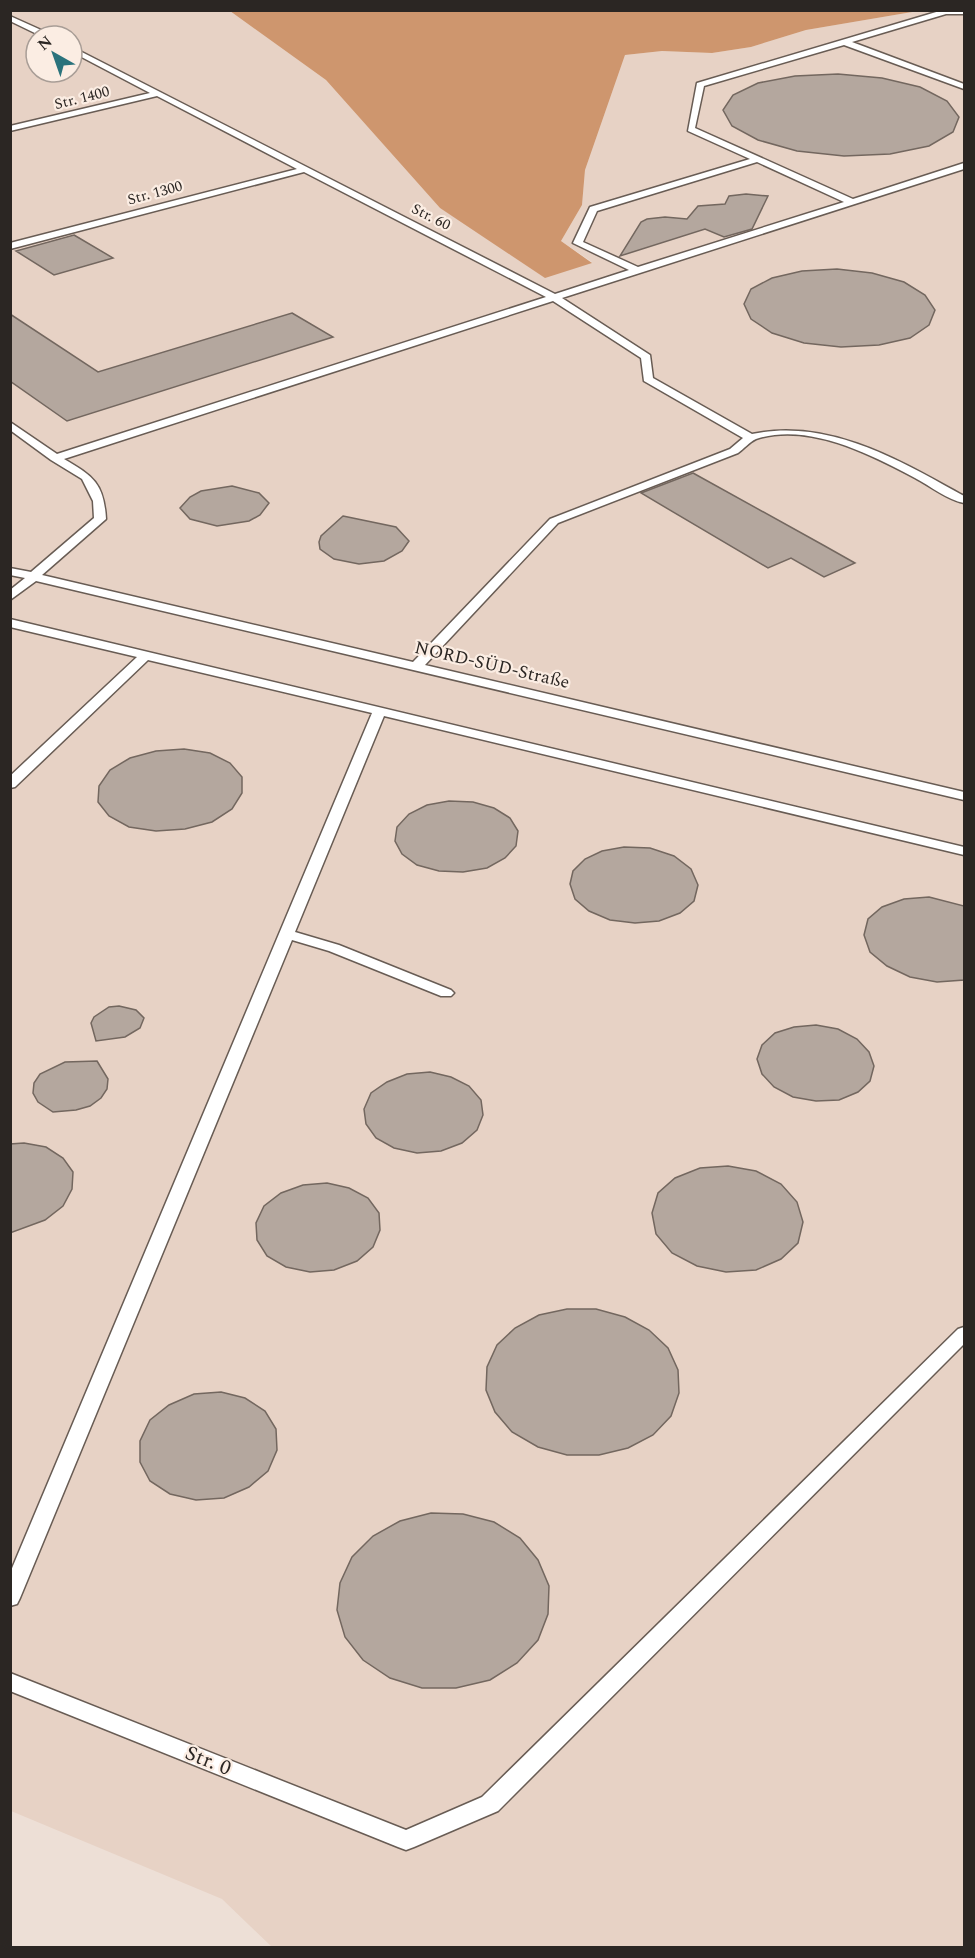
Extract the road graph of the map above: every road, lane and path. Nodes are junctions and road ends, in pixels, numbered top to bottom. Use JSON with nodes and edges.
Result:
{"nodes":[{"id":1,"x":964,"y":12,"type":"edge"},
{"id":2,"x":10,"y":18,"type":"edge"},
{"id":3,"x":24,"y":25,"type":"edge"},
{"id":4,"x":843,"y":42,"type":"junction"},
{"id":5,"x":84,"y":55,"type":"edge"},
{"id":6,"x":964,"y":87,"type":"edge"},
{"id":7,"x":159,"y":93,"type":"junction"},
{"id":8,"x":10,"y":129,"type":"edge"},
{"id":9,"x":758,"y":159,"type":"junction"},
{"id":10,"x":964,"y":166,"type":"edge"},
{"id":11,"x":306,"y":169,"type":"junction"},
{"id":12,"x":852,"y":202,"type":"junction"},
{"id":13,"x":10,"y":246,"type":"edge"},
{"id":14,"x":636,"y":270,"type":"junction"},
{"id":15,"x":555,"y":298,"type":"junction"},
{"id":16,"x":10,"y":425,"type":"edge"},
{"id":17,"x":750,"y":438,"type":"junction"},
{"id":18,"x":55,"y":458,"type":"junction"},
{"id":19,"x":964,"y":500,"type":"edge"},
{"id":20,"x":10,"y":571,"type":"edge"},
{"id":21,"x":34,"y":577,"type":"junction"},
{"id":22,"x":10,"y":597,"type":"edge"},
{"id":23,"x":10,"y":623,"type":"edge"},
{"id":24,"x":146,"y":655,"type":"junction"},
{"id":25,"x":417,"y":666,"type":"junction"},
{"id":26,"x":379,"y":713,"type":"junction"},
{"id":27,"x":10,"y":784,"type":"edge"},
{"id":28,"x":964,"y":796,"type":"edge"},
{"id":29,"x":964,"y":851,"type":"edge"},
{"id":30,"x":287,"y":934,"type":"junction"},
{"id":31,"x":446,"y":993,"type":"dead end"},
{"id":32,"x":964,"y":1334,"type":"edge"},
{"id":33,"x":10,"y":1598,"type":"edge"},
{"id":34,"x":10,"y":1682,"type":"edge"}],
"edges":[{"from":1,"to":4,"type":"lane"},
{"from":2,"to":3,"type":"lane"},
{"from":4,"to":6,"type":"lane"},
{"from":4,"to":9,"type":"lane"},
{"from":5,"to":7,"type":"lane","name":"Str. 60"},
{"from":7,"to":8,"type":"lane","name":"Str. 1400"},
{"from":7,"to":11,"type":"lane","name":"Str. 60"},
{"from":9,"to":12,"type":"lane"},
{"from":9,"to":14,"type":"lane"},
{"from":10,"to":12,"type":"lane"},
{"from":11,"to":13,"type":"lane","name":"Str. 1300"},
{"from":11,"to":15,"type":"lane","name":"Str. 60"},
{"from":12,"to":14,"type":"lane"},
{"from":14,"to":15,"type":"lane"},
{"from":15,"to":17,"type":"lane","name":"Str. 60"},
{"from":15,"to":18,"type":"lane"},
{"from":16,"to":18,"type":"lane"},
{"from":17,"to":19,"type":"lane"},
{"from":17,"to":25,"type":"lane"},
{"from":18,"to":21,"type":"lane"},
{"from":20,"to":21,"type":"lane","name":"NORD-SÜD-Straße"},
{"from":21,"to":22,"type":"lane"},
{"from":21,"to":25,"type":"lane","name":"NORD-SÜD-Straße"},
{"from":23,"to":24,"type":"lane"},
{"from":24,"to":26,"type":"lane"},
{"from":24,"to":27,"type":"lane"},
{"from":25,"to":28,"type":"lane","name":"NORD-SÜD-Straße"},
{"from":26,"to":29,"type":"lane"},
{"from":26,"to":30,"type":"lane"},
{"from":30,"to":31,"type":"lane"},
{"from":30,"to":33,"type":"lane"},
{"from":32,"to":34,"type":"lane","name":"Str. 0"}]}
